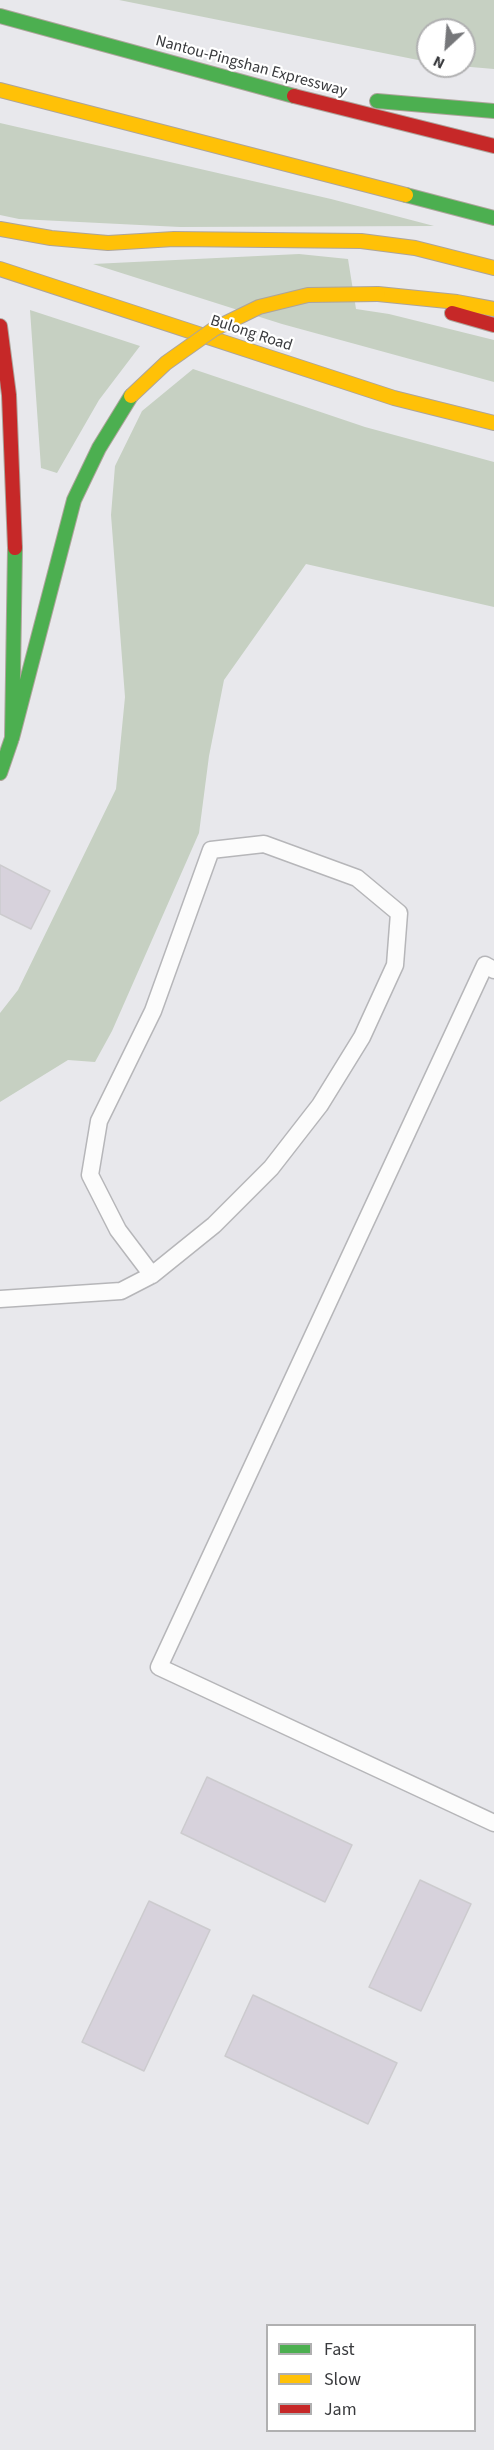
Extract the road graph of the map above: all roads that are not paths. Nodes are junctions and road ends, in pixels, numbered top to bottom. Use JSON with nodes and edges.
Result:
{"nodes":[{"id":1,"x":0,"y":16,"type":"edge"},
{"id":2,"x":223,"y":76,"type":"junction"},
{"id":3,"x":0,"y":90,"type":"edge"},
{"id":4,"x":494,"y":111,"type":"edge"},
{"id":5,"x":494,"y":146,"type":"edge"},
{"id":6,"x":494,"y":218,"type":"edge"},
{"id":7,"x":0,"y":229,"type":"edge"},
{"id":8,"x":494,"y":268,"type":"edge"},
{"id":9,"x":0,"y":269,"type":"edge"},
{"id":10,"x":378,"y":294,"type":"junction"},
{"id":11,"x":494,"y":309,"type":"edge"},
{"id":12,"x":494,"y":325,"type":"edge"},
{"id":13,"x":0,"y":326,"type":"edge"},
{"id":14,"x":494,"y":423,"type":"edge"},
{"id":15,"x":12,"y":738,"type":"junction"},
{"id":16,"x":0,"y":773,"type":"edge"},
{"id":17,"x":494,"y":970,"type":"edge"},
{"id":18,"x":152,"y":1275,"type":"junction"},
{"id":19,"x":0,"y":1299,"type":"edge"},
{"id":20,"x":494,"y":1822,"type":"edge"}],
"edges":[{"from":1,"to":2,"type":"main road","name":"Nantou-Pingshan Expressway"},
{"from":2,"to":4,"type":"main road"},
{"from":2,"to":5,"type":"main road","name":"Nantou-Pingshan Expressway"},
{"from":3,"to":6,"type":"main road"},
{"from":7,"to":8,"type":"main road"},
{"from":9,"to":14,"type":"main road","name":"Bulong Road"},
{"from":10,"to":11,"type":"main road"},
{"from":10,"to":12,"type":"main road"},
{"from":10,"to":15,"type":"main road","bridge":true},
{"from":13,"to":15,"type":"main road"},
{"from":15,"to":16,"type":"main road"},
{"from":17,"to":20,"type":"street"},
{"from":18,"to":18,"type":"street"},
{"from":18,"to":19,"type":"street"}]}
